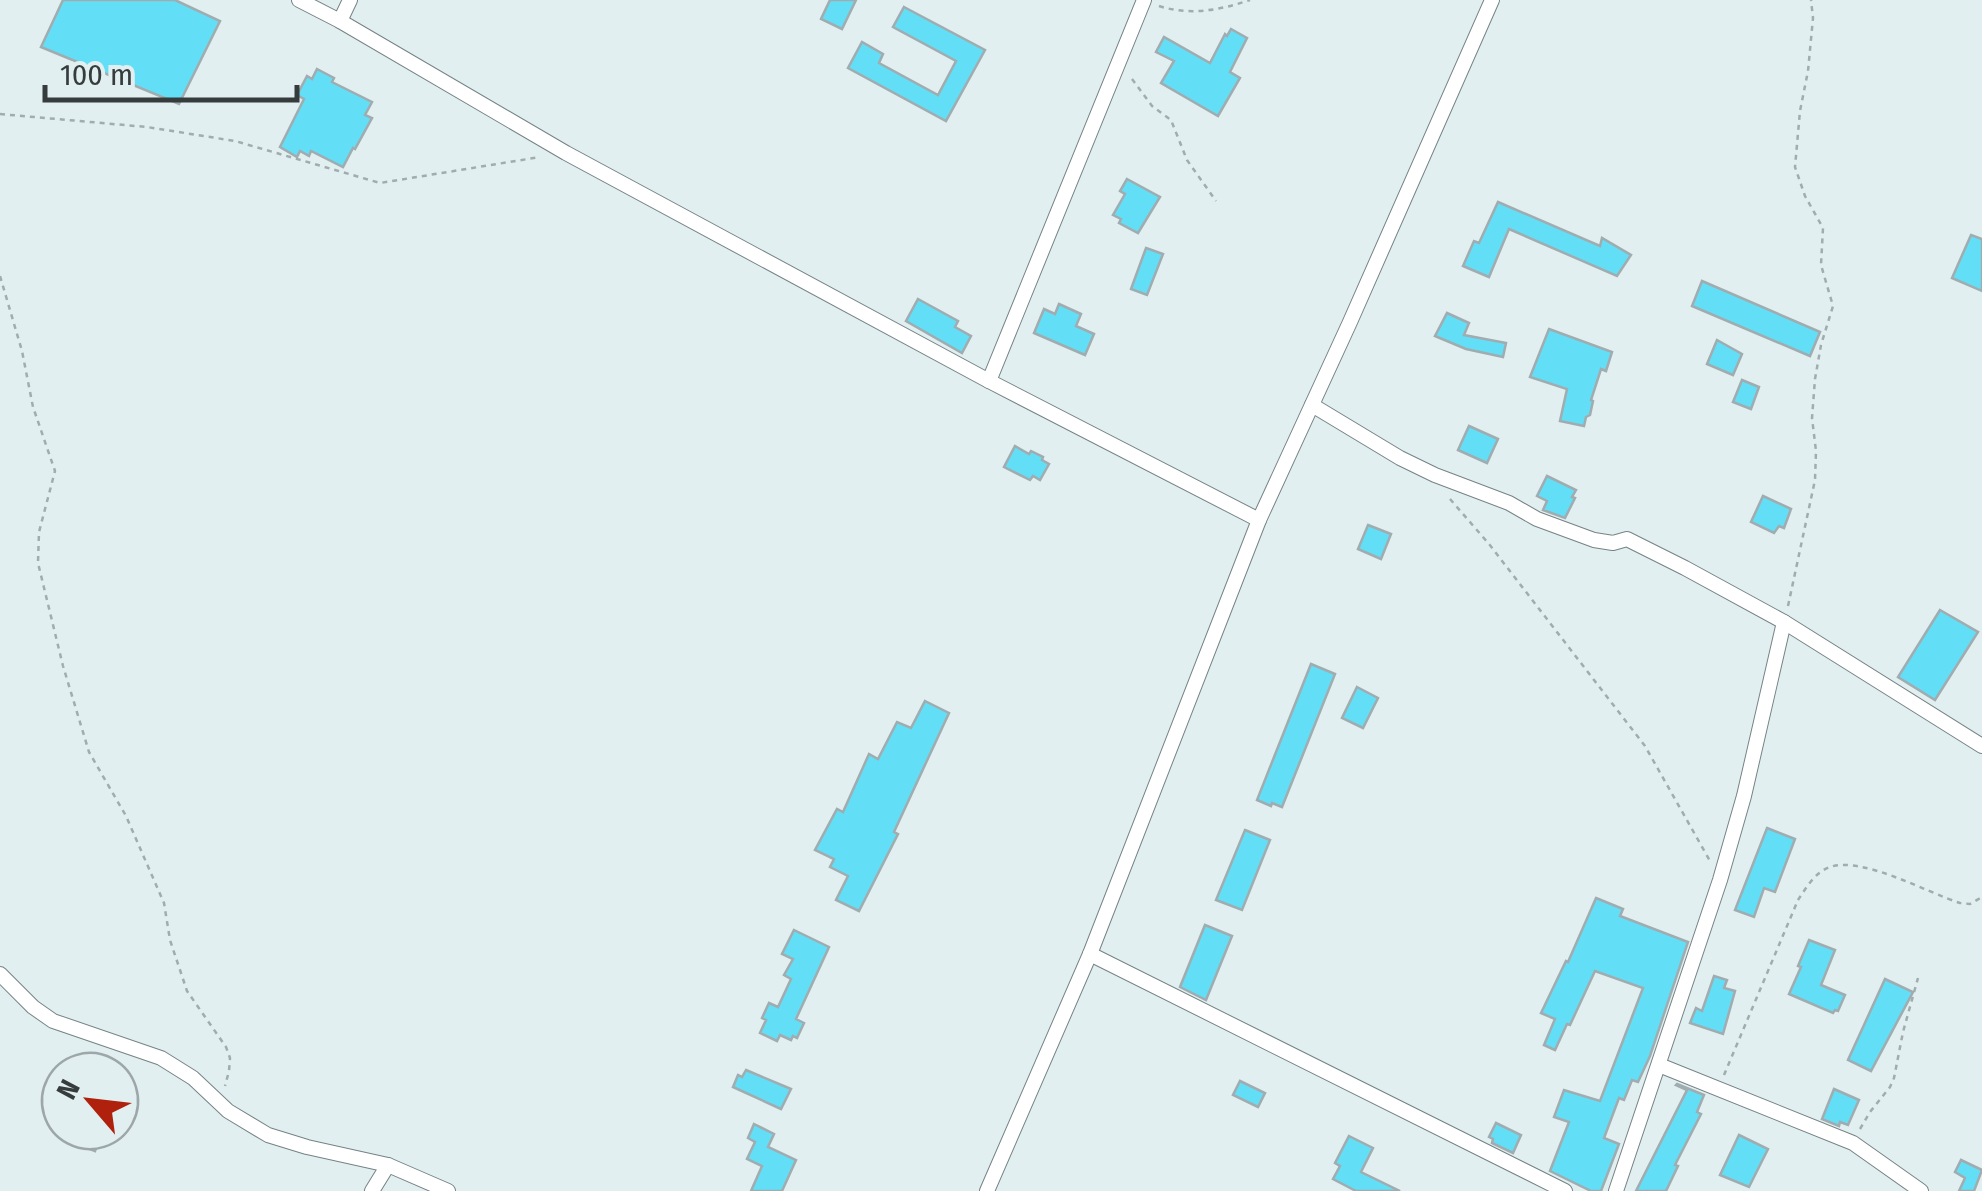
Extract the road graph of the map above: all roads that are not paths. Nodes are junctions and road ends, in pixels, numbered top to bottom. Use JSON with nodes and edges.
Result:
{"nodes":[{"id":1,"x":299,"y":0,"type":"edge"},
{"id":2,"x":350,"y":0,"type":"edge"},
{"id":3,"x":1143,"y":0,"type":"edge"},
{"id":4,"x":1492,"y":0,"type":"edge"},
{"id":5,"x":340,"y":21,"type":"junction"},
{"id":6,"x":989,"y":381,"type":"junction"},
{"id":7,"x":1312,"y":405,"type":"junction"},
{"id":8,"x":1259,"y":520,"type":"junction"},
{"id":9,"x":1784,"y":622,"type":"junction"},
{"id":10,"x":1982,"y":746,"type":"edge"},
{"id":11,"x":1090,"y":954,"type":"junction"},
{"id":12,"x":0,"y":974,"type":"edge"},
{"id":13,"x":1659,"y":1065,"type":"junction"},
{"id":14,"x":388,"y":1165,"type":"junction"},
{"id":15,"x":372,"y":1191,"type":"edge"},
{"id":16,"x":448,"y":1191,"type":"edge"},
{"id":17,"x":988,"y":1191,"type":"edge"},
{"id":18,"x":1564,"y":1191,"type":"edge"},
{"id":19,"x":1616,"y":1191,"type":"edge"},
{"id":20,"x":1921,"y":1191,"type":"edge"}],
"edges":[{"from":1,"to":5,"type":"street"},
{"from":2,"to":5,"type":"street"},
{"from":3,"to":6,"type":"street"},
{"from":4,"to":7,"type":"street"},
{"from":5,"to":6,"type":"street"},
{"from":6,"to":8,"type":"street"},
{"from":7,"to":8,"type":"street"},
{"from":7,"to":9,"type":"street"},
{"from":8,"to":11,"type":"street"},
{"from":9,"to":10,"type":"street"},
{"from":9,"to":13,"type":"street"},
{"from":11,"to":17,"type":"street"},
{"from":11,"to":18,"type":"street"},
{"from":12,"to":14,"type":"street"},
{"from":13,"to":19,"type":"street"},
{"from":13,"to":20,"type":"street"},
{"from":14,"to":15,"type":"street"},
{"from":14,"to":16,"type":"street"}]}
